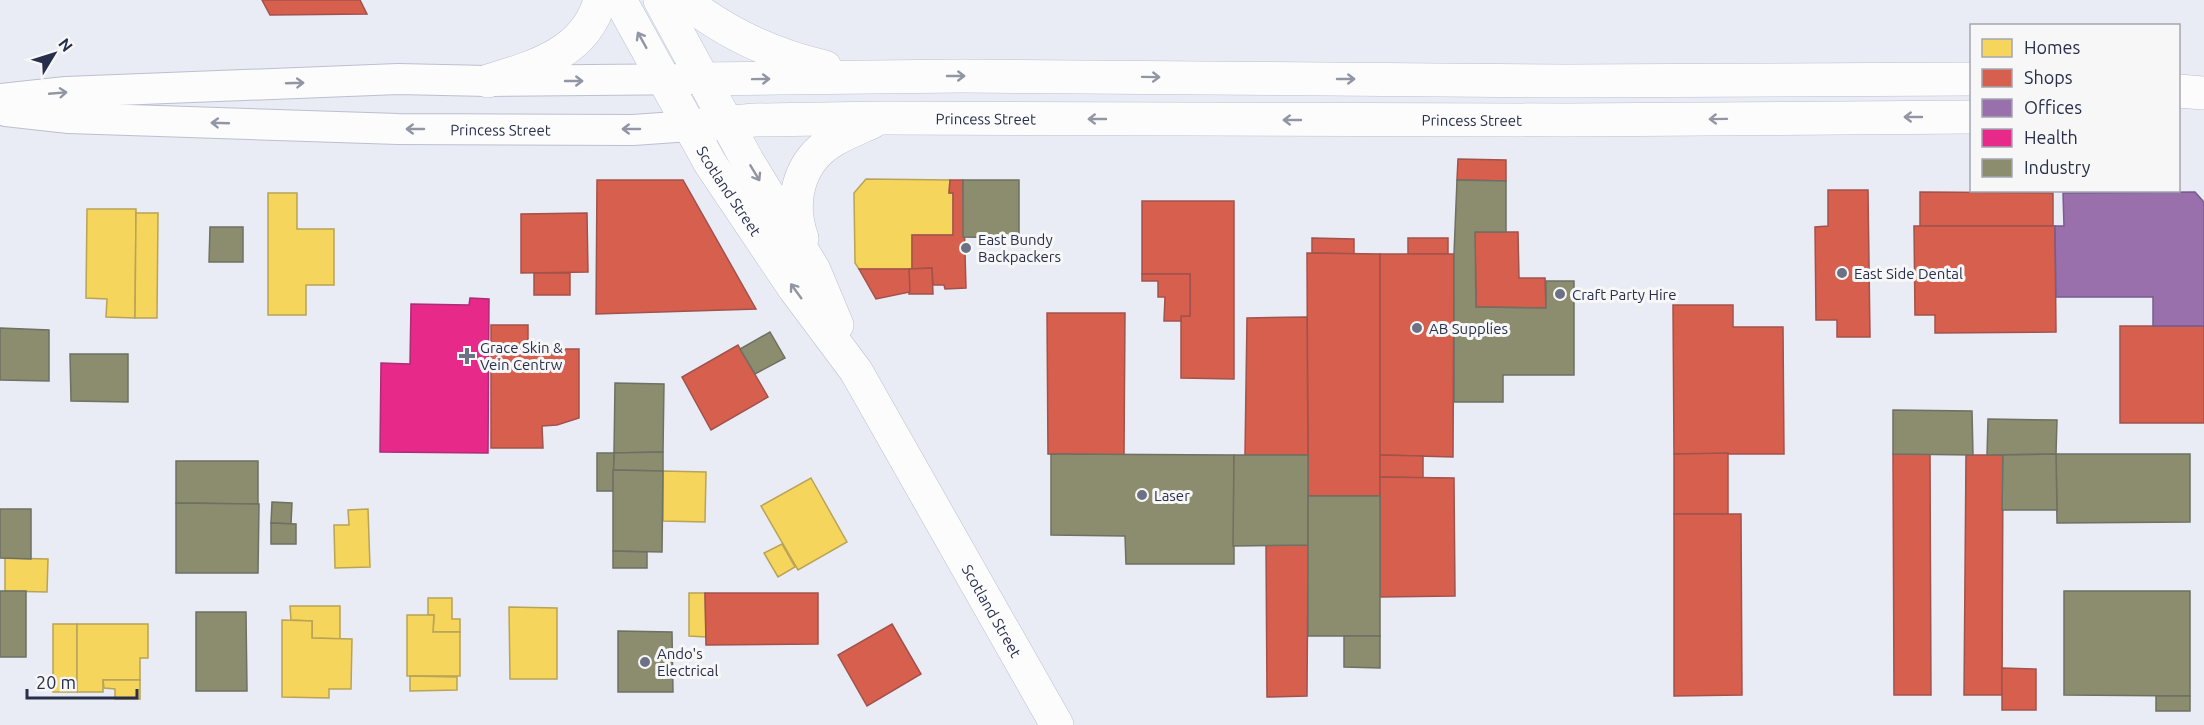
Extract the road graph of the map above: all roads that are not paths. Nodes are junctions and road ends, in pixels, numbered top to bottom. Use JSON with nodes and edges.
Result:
{"nodes":[{"id":1,"x":600,"y":0,"type":"edge"},
{"id":2,"x":620,"y":0,"type":"edge"},
{"id":3,"x":660,"y":0,"type":"edge"},
{"id":4,"x":684,"y":0,"type":"edge"},
{"id":5,"x":870,"y":77,"type":"junction"},
{"id":6,"x":702,"y":79,"type":"junction"},
{"id":7,"x":1970,"y":79,"type":"edge"},
{"id":8,"x":488,"y":81,"type":"junction"},
{"id":9,"x":664,"y":81,"type":"junction"},
{"id":10,"x":0,"y":99,"type":"edge"},
{"id":11,"x":0,"y":111,"type":"edge"},
{"id":12,"x":1970,"y":117,"type":"edge"},
{"id":13,"x":882,"y":118,"type":"junction"},
{"id":14,"x":726,"y":122,"type":"junction"},
{"id":15,"x":690,"y":126,"type":"junction"},
{"id":16,"x":814,"y":270,"type":"junction"},
{"id":17,"x":856,"y":371,"type":"junction"},
{"id":18,"x":1057,"y":725,"type":"edge"}],
"edges":[{"from":1,"to":8,"type":"main road"},
{"from":9,"to":2,"type":"main road","name":"Scotland Street","one_way":true},
{"from":3,"to":6,"type":"main road","name":"Scotland Street"},
{"from":4,"to":5,"type":"main road"},
{"from":6,"to":5,"type":"main road","one_way":true},
{"from":5,"to":7,"type":"main road","one_way":true},
{"from":6,"to":9,"type":"street"},
{"from":6,"to":14,"type":"main road","name":"Scotland Street"},
{"from":8,"to":9,"type":"street","one_way":true},
{"from":10,"to":8,"type":"street","one_way":true},
{"from":9,"to":15,"type":"main road","name":"Scotland Street"},
{"from":15,"to":11,"type":"street","name":"Princess Street","one_way":true},
{"from":12,"to":13,"type":"main road","name":"Princess Street","one_way":true},
{"from":13,"to":14,"type":"main road","name":"Princess Street"},
{"from":13,"to":16,"type":"main road"},
{"from":14,"to":15,"type":"main road","name":"Princess Street"},
{"from":14,"to":16,"type":"main road","name":"Scotland Street","one_way":true},
{"from":17,"to":15,"type":"main road","name":"Scotland Street","one_way":true},
{"from":16,"to":17,"type":"main road","name":"Scotland Street"},
{"from":17,"to":18,"type":"main road","name":"Scotland Street"}]}
